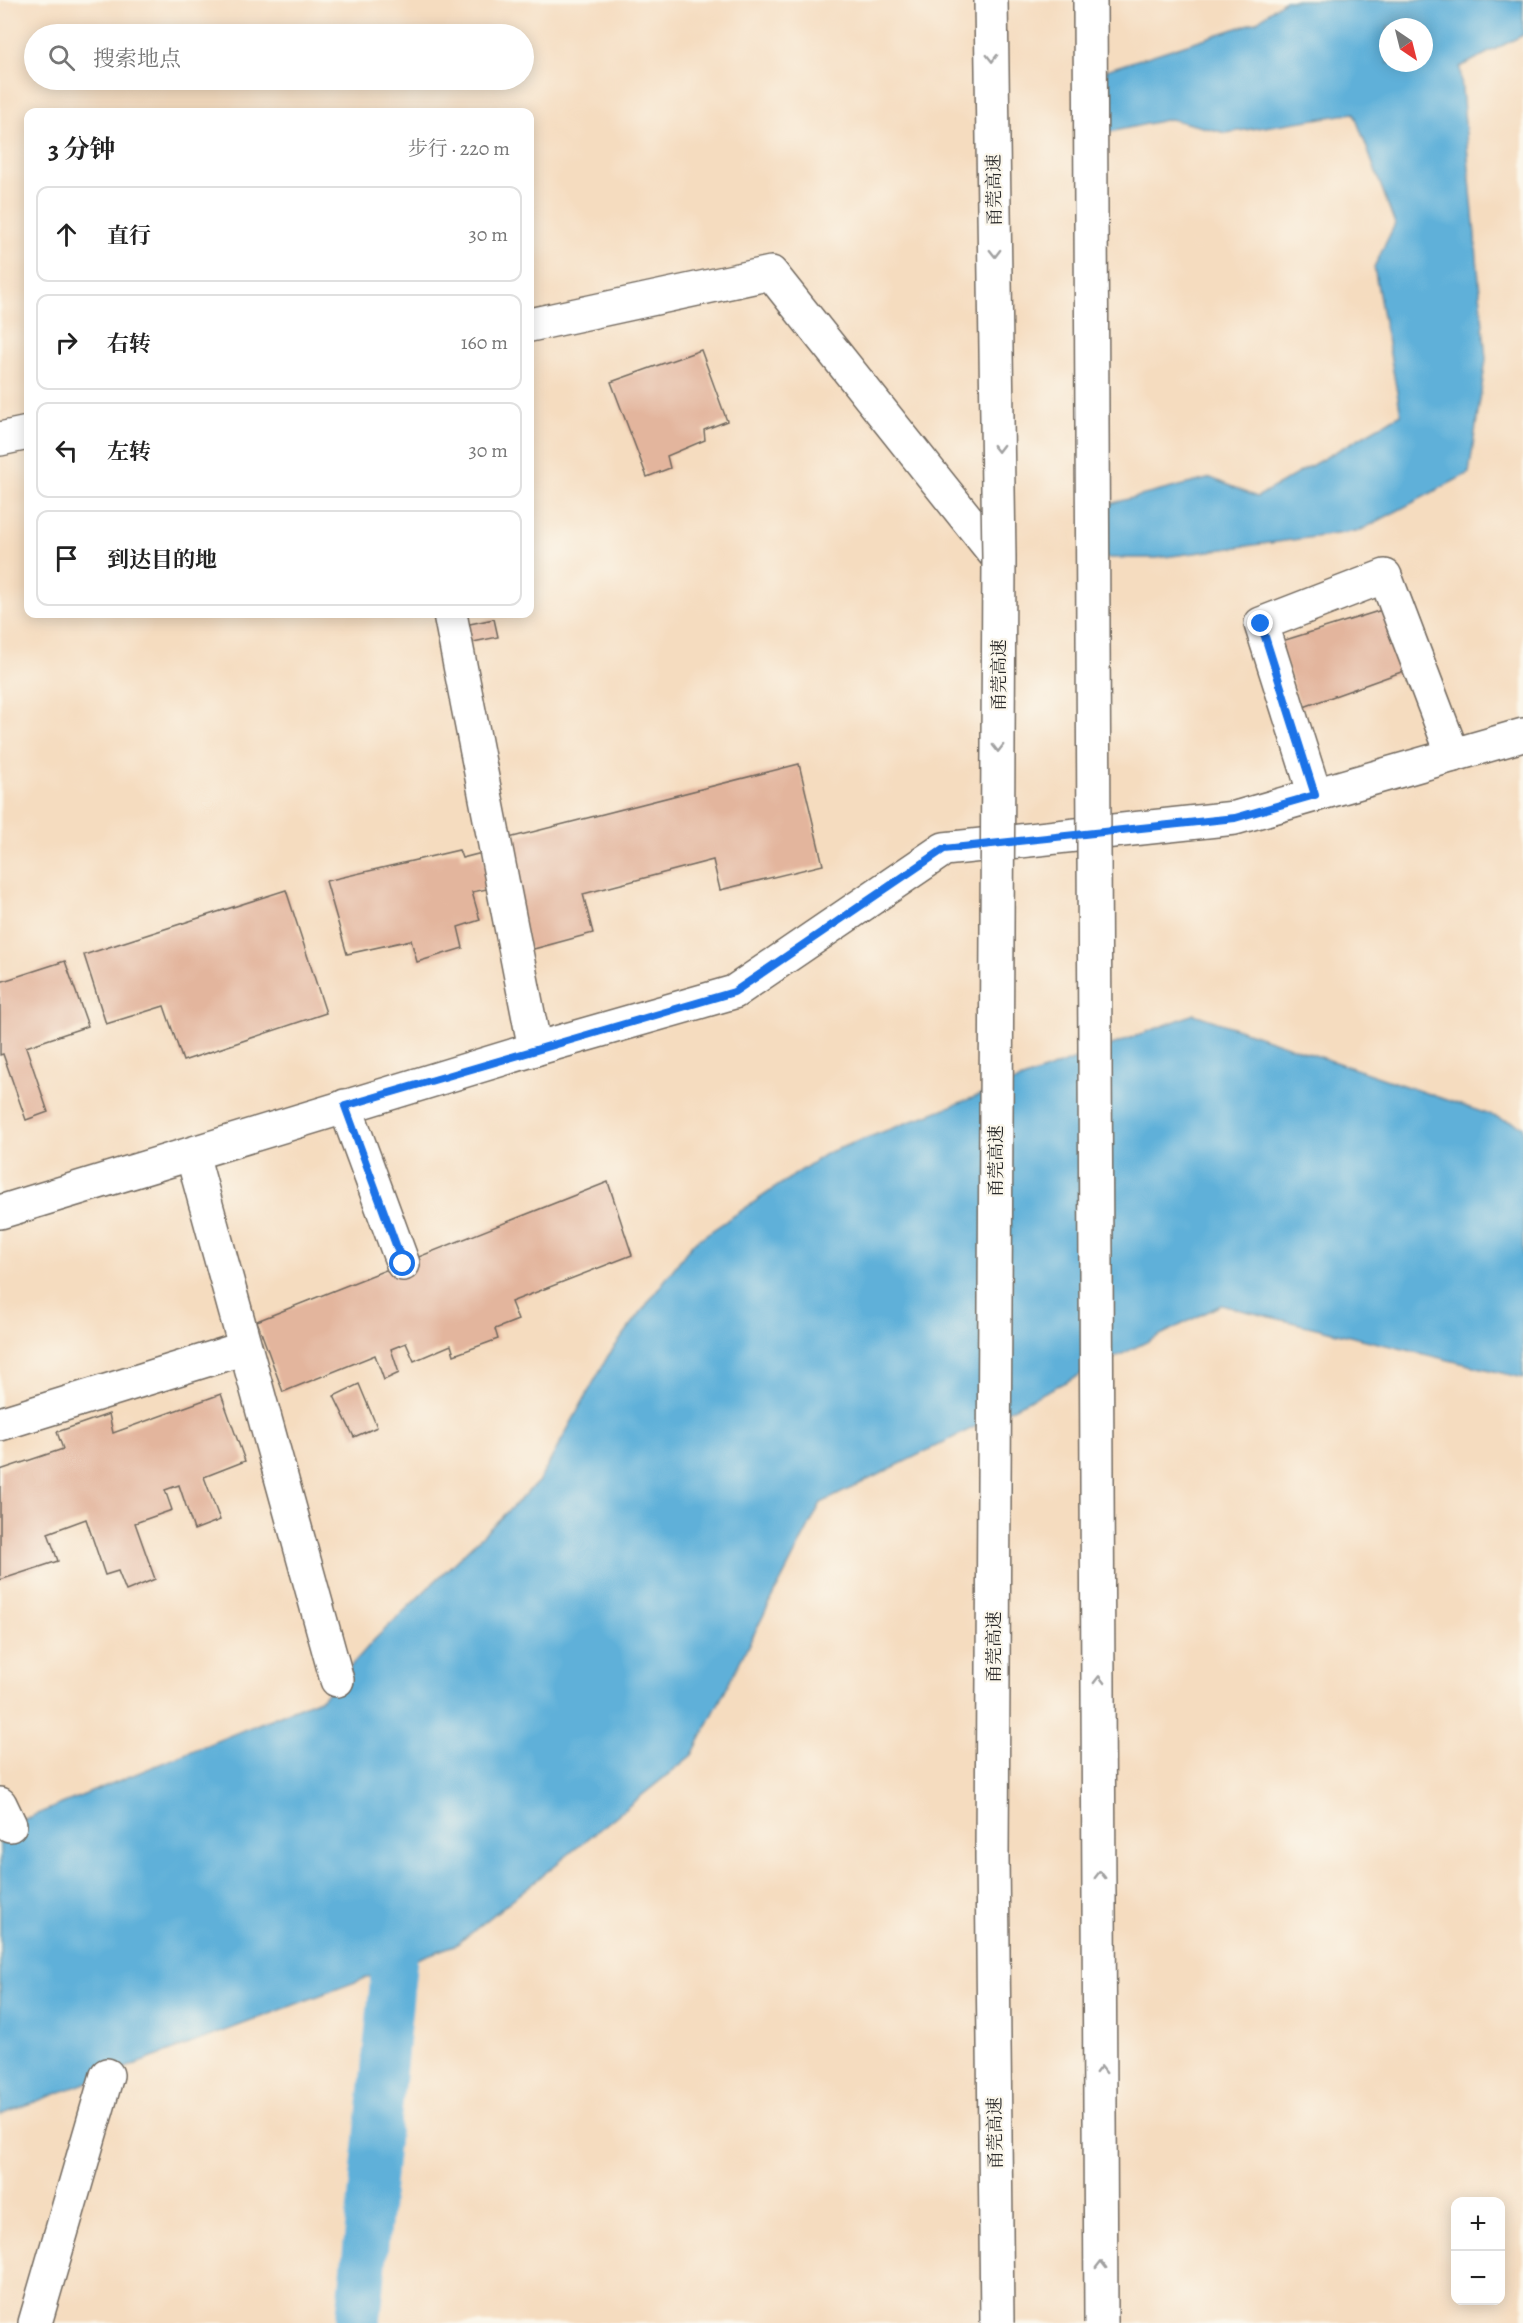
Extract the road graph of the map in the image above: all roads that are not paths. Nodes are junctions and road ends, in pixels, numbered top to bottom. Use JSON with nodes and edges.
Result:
{"nodes":[{"id":1,"x":991,"y":0,"type":"edge"},
{"id":2,"x":1090,"y":0,"type":"edge"},
{"id":3,"x":534,"y":324,"type":"edge"},
{"id":4,"x":24,"y":434,"type":"edge"},
{"id":5,"x":0,"y":439,"type":"edge"},
{"id":6,"x":999,"y":559,"type":"junction"},
{"id":7,"x":451,"y":618,"type":"edge"},
{"id":8,"x":1523,"y":735,"type":"edge"},
{"id":9,"x":1453,"y":755,"type":"junction"},
{"id":10,"x":1315,"y":795,"type":"junction"},
{"id":11,"x":535,"y":1049,"type":"junction"},
{"id":12,"x":345,"y":1106,"type":"junction"},
{"id":13,"x":192,"y":1154,"type":"junction"},
{"id":14,"x":0,"y":1212,"type":"edge"},
{"id":15,"x":403,"y":1264,"type":"dead end"},
{"id":16,"x":245,"y":1348,"type":"junction"},
{"id":17,"x":0,"y":1424,"type":"edge"},
{"id":18,"x":337,"y":1680,"type":"dead end"},
{"id":19,"x":107,"y":2075,"type":"dead end"},
{"id":20,"x":35,"y":2323,"type":"edge"},
{"id":21,"x":997,"y":2323,"type":"edge"},
{"id":22,"x":1101,"y":2323,"type":"edge"}],
"edges":[{"from":1,"to":6,"type":"main road","name":"甬莞高速","one_way":true,"bridge":true},
{"from":22,"to":2,"type":"main road","one_way":true,"bridge":true},
{"from":3,"to":6,"type":"main road"},
{"from":4,"to":5,"type":"main road"},
{"from":6,"to":21,"type":"main road","name":"甬莞高速","one_way":true,"bridge":true},
{"from":7,"to":11,"type":"main road"},
{"from":8,"to":9,"type":"main road"},
{"from":9,"to":10,"type":"main road"},
{"from":9,"to":10,"type":"main road"},
{"from":10,"to":11,"type":"main road"},
{"from":11,"to":12,"type":"main road"},
{"from":12,"to":13,"type":"main road"},
{"from":12,"to":15,"type":"main road"},
{"from":13,"to":14,"type":"main road"},
{"from":13,"to":16,"type":"main road"},
{"from":16,"to":17,"type":"main road"},
{"from":16,"to":18,"type":"main road"},
{"from":19,"to":20,"type":"main road"}]}
